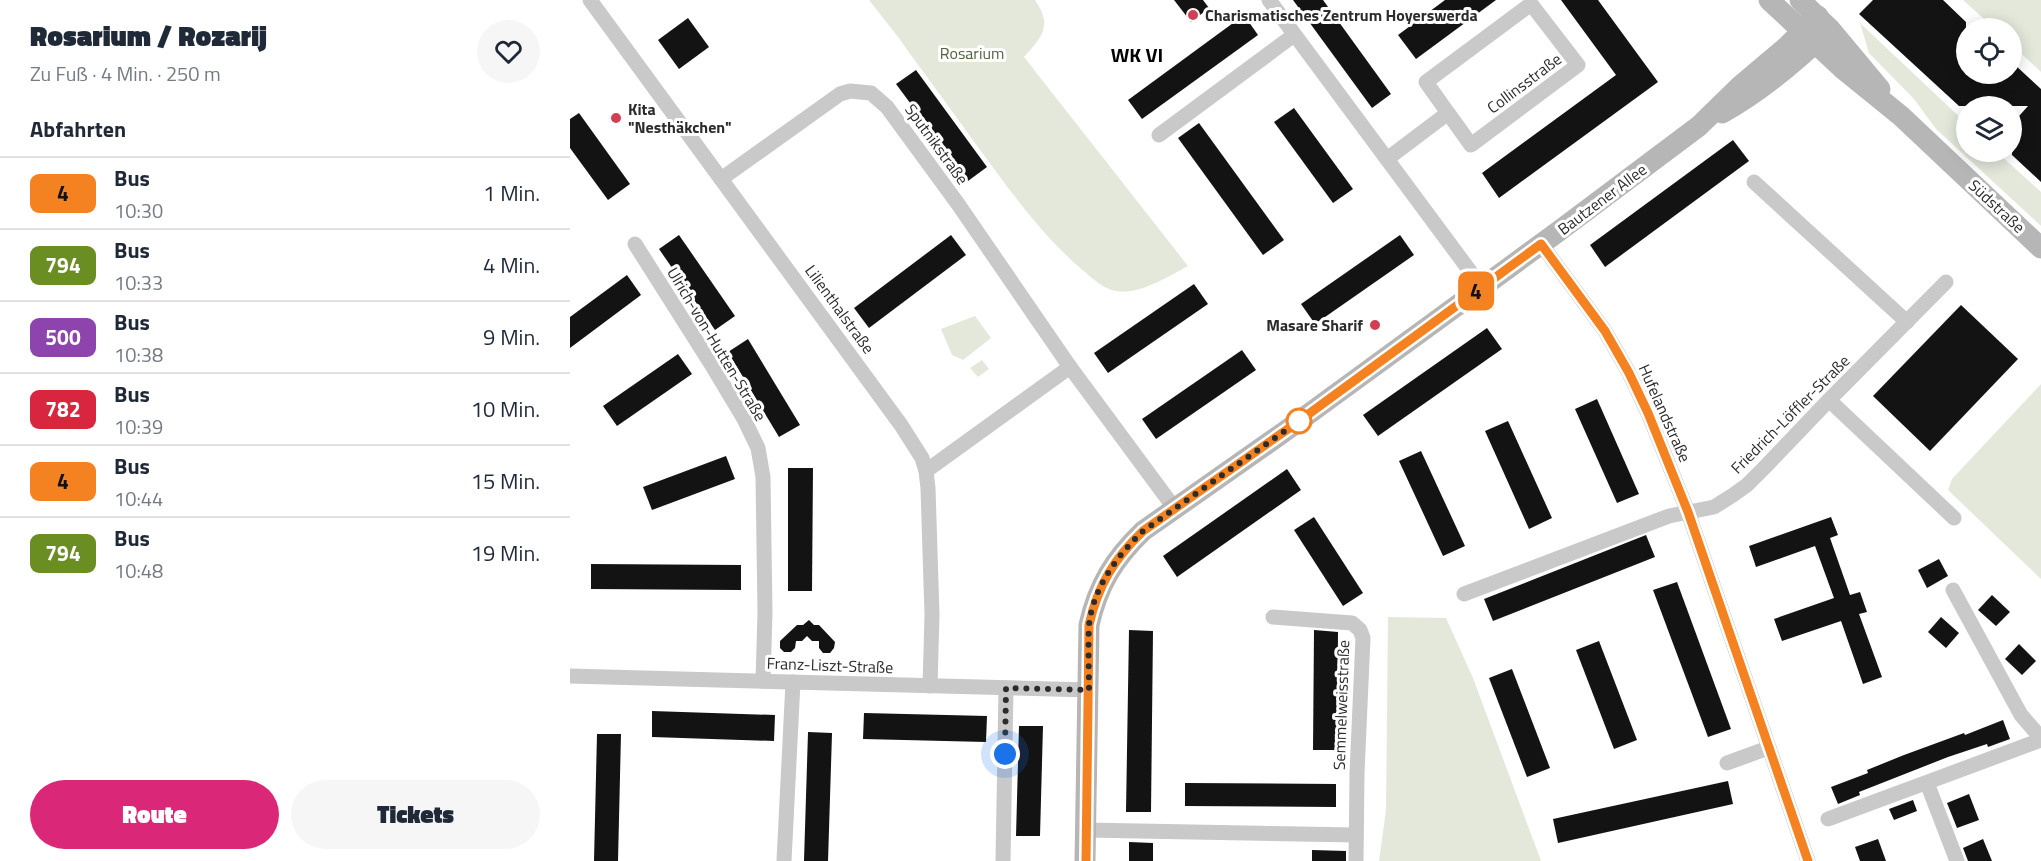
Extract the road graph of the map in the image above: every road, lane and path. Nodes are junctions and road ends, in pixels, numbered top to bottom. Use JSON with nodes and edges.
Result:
{"nodes":[{"id":1,"x":590,"y":0,"type":"edge"},
{"id":2,"x":1269,"y":0,"type":"edge"},
{"id":3,"x":1769,"y":0,"type":"edge"},
{"id":4,"x":1800,"y":0,"type":"edge"},
{"id":5,"x":1816,"y":30,"type":"junction"},
{"id":6,"x":1294,"y":35,"type":"junction"},
{"id":7,"x":1448,"y":113,"type":"junction"},
{"id":8,"x":1159,"y":135,"type":"dead end"},
{"id":9,"x":1387,"y":159,"type":"junction"},
{"id":10,"x":721,"y":179,"type":"junction"},
{"id":11,"x":1754,"y":182,"type":"dead end"},
{"id":12,"x":635,"y":244,"type":"dead end"},
{"id":13,"x":1541,"y":244,"type":"junction"},
{"id":14,"x":2041,"y":248,"type":"edge"},
{"id":15,"x":1947,"y":282,"type":"dead end"},
{"id":16,"x":1481,"y":286,"type":"junction"},
{"id":17,"x":1907,"y":322,"type":"junction"},
{"id":18,"x":1070,"y":367,"type":"junction"},
{"id":19,"x":1829,"y":400,"type":"junction"},
{"id":20,"x":926,"y":471,"type":"junction"},
{"id":21,"x":1175,"y":509,"type":"junction"},
{"id":22,"x":1688,"y":512,"type":"junction"},
{"id":23,"x":1954,"y":518,"type":"dead end"},
{"id":24,"x":1953,"y":590,"type":"dead end"},
{"id":25,"x":1464,"y":594,"type":"dead end"},
{"id":26,"x":1273,"y":617,"type":"dead end"},
{"id":27,"x":570,"y":676,"type":"edge"},
{"id":28,"x":763,"y":681,"type":"junction"},
{"id":29,"x":793,"y":682,"type":"junction"},
{"id":30,"x":930,"y":686,"type":"junction"},
{"id":31,"x":1006,"y":688,"type":"junction"},
{"id":32,"x":1089,"y":690,"type":"junction"},
{"id":33,"x":2041,"y":739,"type":"edge"},
{"id":34,"x":1768,"y":748,"type":"junction"},
{"id":35,"x":1727,"y":763,"type":"dead end"},
{"id":36,"x":1927,"y":783,"type":"junction"},
{"id":37,"x":1828,"y":819,"type":"dead end"},
{"id":38,"x":1086,"y":830,"type":"junction"},
{"id":39,"x":1356,"y":836,"type":"junction"},
{"id":40,"x":784,"y":861,"type":"edge"},
{"id":41,"x":1003,"y":861,"type":"edge"},
{"id":42,"x":1086,"y":861,"type":"edge"},
{"id":43,"x":1356,"y":861,"type":"edge"},
{"id":44,"x":1808,"y":861,"type":"edge"},
{"id":45,"x":1957,"y":861,"type":"edge"}],
"edges":[{"from":1,"to":10,"type":"street","name":"Lilienthalstraße"},
{"from":2,"to":6,"type":"street"},
{"from":3,"to":5,"type":"street","name":"Südstraße"},
{"from":4,"to":5,"type":"street","name":"Südstraße"},
{"from":5,"to":13,"type":"street","name":"Bautzener Allee"},
{"from":5,"to":14,"type":"street","name":"Südstraße"},
{"from":6,"to":8,"type":"street"},
{"from":6,"to":9,"type":"street"},
{"from":7,"to":7,"type":"street","name":"Collinsstraße"},
{"from":7,"to":9,"type":"street"},
{"from":9,"to":16,"type":"street"},
{"from":10,"to":18,"type":"street","name":"Sputnikstraße"},
{"from":10,"to":20,"type":"street","name":"Lilienthalstraße"},
{"from":11,"to":17,"type":"street"},
{"from":12,"to":28,"type":"street","name":"Ulrich-von-Hutten-Straße"},
{"from":13,"to":16,"type":"street","name":"Bautzener Allee"},
{"from":13,"to":22,"type":"street","name":"Hufelandstraße"},
{"from":15,"to":17,"type":"street","name":"Friedrich-Löffler-Straße"},
{"from":16,"to":21,"type":"street","name":"Bautzener Allee"},
{"from":17,"to":19,"type":"street","name":"Friedrich-Löffler-Straße"},
{"from":18,"to":20,"type":"street"},
{"from":18,"to":21,"type":"street","name":"Sputnikstraße"},
{"from":19,"to":22,"type":"street","name":"Friedrich-Löffler-Straße"},
{"from":19,"to":23,"type":"street"},
{"from":20,"to":30,"type":"street","name":"Lilienthalstraße"},
{"from":21,"to":32,"type":"street","name":"Bautzener Allee"},
{"from":22,"to":25,"type":"street"},
{"from":22,"to":34,"type":"street","name":"Hufelandstraße"},
{"from":24,"to":33,"type":"street"},
{"from":26,"to":39,"type":"street","name":"Semmelweisstraße"},
{"from":27,"to":28,"type":"street","name":"Franz-Liszt-Straße"},
{"from":28,"to":29,"type":"street","name":"Franz-Liszt-Straße"},
{"from":29,"to":30,"type":"street","name":"Franz-Liszt-Straße"},
{"from":29,"to":40,"type":"street"},
{"from":30,"to":31,"type":"street","name":"Franz-Liszt-Straße"},
{"from":31,"to":32,"type":"street","name":"Franz-Liszt-Straße"},
{"from":31,"to":41,"type":"street"},
{"from":32,"to":38,"type":"street","name":"Bautzener Allee"},
{"from":33,"to":36,"type":"street"},
{"from":34,"to":35,"type":"street"},
{"from":34,"to":44,"type":"street","name":"Hufelandstraße"},
{"from":36,"to":37,"type":"street"},
{"from":36,"to":45,"type":"street"},
{"from":38,"to":39,"type":"street"},
{"from":38,"to":42,"type":"street","name":"Bautzener Allee"},
{"from":39,"to":43,"type":"street","name":"Semmelweisstraße"}]}
